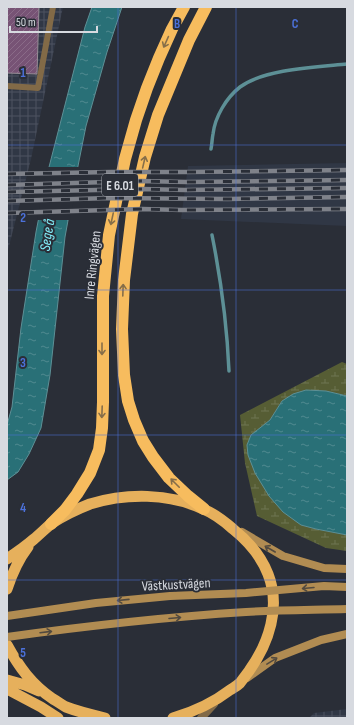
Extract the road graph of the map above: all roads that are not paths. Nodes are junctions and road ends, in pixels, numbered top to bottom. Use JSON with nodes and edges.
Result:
{"nodes":[{"id":1,"x":53,"y":7,"type":"edge"},
{"id":2,"x":184,"y":7,"type":"edge"},
{"id":3,"x":206,"y":7,"type":"edge"},
{"id":4,"x":7,"y":86,"type":"edge"},
{"id":5,"x":204,"y":509,"type":"junction"},
{"id":6,"x":51,"y":524,"type":"junction"},
{"id":7,"x":229,"y":525,"type":"junction"},
{"id":8,"x":33,"y":540,"type":"junction"},
{"id":9,"x":7,"y":559,"type":"edge"},
{"id":10,"x":347,"y":569,"type":"edge"},
{"id":11,"x":347,"y":587,"type":"edge"},
{"id":12,"x":7,"y":589,"type":"edge"},
{"id":13,"x":347,"y":610,"type":"edge"},
{"id":14,"x":7,"y":616,"type":"edge"},
{"id":15,"x":347,"y":634,"type":"edge"},
{"id":16,"x":7,"y":638,"type":"edge"},
{"id":17,"x":7,"y":645,"type":"edge"},
{"id":18,"x":7,"y":680,"type":"edge"},
{"id":19,"x":240,"y":683,"type":"junction"},
{"id":20,"x":7,"y":689,"type":"edge"},
{"id":21,"x":46,"y":694,"type":"junction"},
{"id":22,"x":219,"y":698,"type":"junction"},
{"id":23,"x":65,"y":706,"type":"junction"},
{"id":24,"x":58,"y":718,"type":"edge"},
{"id":25,"x":80,"y":718,"type":"edge"},
{"id":26,"x":105,"y":718,"type":"edge"},
{"id":27,"x":173,"y":718,"type":"edge"},
{"id":28,"x":201,"y":718,"type":"edge"}],
"edges":[{"from":1,"to":4,"type":"lane"},
{"from":2,"to":6,"type":"highway","name":"Inre Ringvägen","number":"E 6.01","one_way":true},
{"from":5,"to":3,"type":"highway","number":"E 6.01","one_way":true},
{"from":5,"to":6,"type":"highway"},
{"from":5,"to":7,"type":"highway"},
{"from":6,"to":8,"type":"highway"},
{"from":10,"to":7,"type":"main road","one_way":true},
{"from":7,"to":19,"type":"highway"},
{"from":8,"to":9,"type":"highway"},
{"from":8,"to":12,"type":"highway"},
{"from":11,"to":14,"type":"main road","name":"Västkustvägen","one_way":true,"bridge":true},
{"from":16,"to":13,"type":"main road","one_way":true,"bridge":true},
{"from":19,"to":15,"type":"main road","one_way":true},
{"from":17,"to":21,"type":"highway"},
{"from":18,"to":21,"type":"highway"},
{"from":19,"to":22,"type":"highway"},
{"from":20,"to":24,"type":"highway"},
{"from":21,"to":23,"type":"highway"},
{"from":22,"to":27,"type":"highway"},
{"from":22,"to":28,"type":"street"},
{"from":23,"to":25,"type":"street"},
{"from":23,"to":26,"type":"highway"}]}
